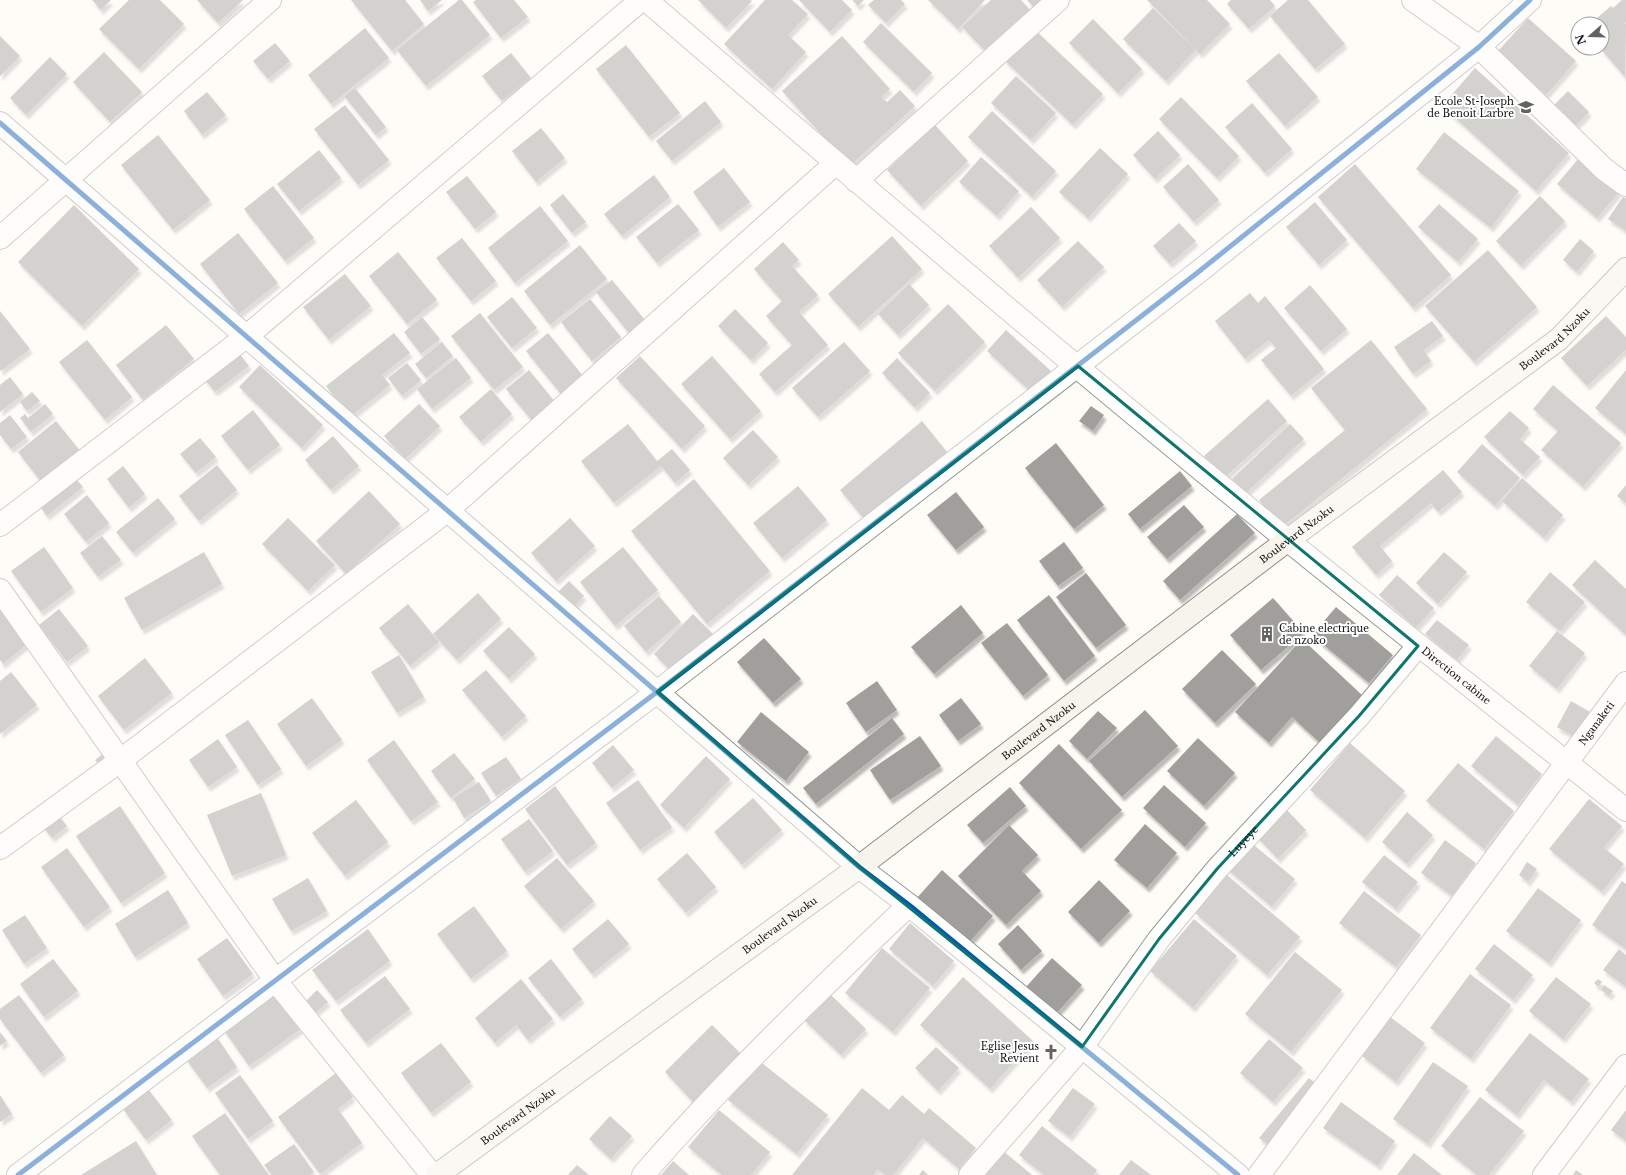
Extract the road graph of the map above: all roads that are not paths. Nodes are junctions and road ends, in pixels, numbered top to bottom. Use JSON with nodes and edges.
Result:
{"nodes":[{"id":1,"x":270,"y":0,"type":"edge"},
{"id":2,"x":642,"y":0,"type":"edge"},
{"id":3,"x":646,"y":0,"type":"edge"},
{"id":4,"x":1058,"y":0,"type":"edge"},
{"id":5,"x":1413,"y":0,"type":"edge"},
{"id":6,"x":1530,"y":0,"type":"edge"},
{"id":7,"x":1479,"y":46,"type":"junction"},
{"id":8,"x":0,"y":123,"type":"edge"},
{"id":9,"x":836,"y":162,"type":"junction"},
{"id":10,"x":66,"y":180,"type":"junction"},
{"id":11,"x":856,"y":181,"type":"junction"},
{"id":12,"x":1626,"y":185,"type":"edge"},
{"id":13,"x":0,"y":238,"type":"edge"},
{"id":14,"x":1626,"y":269,"type":"edge"},
{"id":15,"x":247,"y":336,"type":"junction"},
{"id":16,"x":1078,"y":366,"type":"junction"},
{"id":17,"x":448,"y":510,"type":"junction"},
{"id":18,"x":0,"y":525,"type":"edge"},
{"id":19,"x":1288,"y":540,"type":"junction"},
{"id":20,"x":0,"y":590,"type":"edge"},
{"id":21,"x":1418,"y":646,"type":"junction"},
{"id":22,"x":1626,"y":683,"type":"edge"},
{"id":23,"x":657,"y":692,"type":"junction"},
{"id":24,"x":121,"y":760,"type":"junction"},
{"id":25,"x":1567,"y":763,"type":"junction"},
{"id":26,"x":1626,"y":810,"type":"edge"},
{"id":27,"x":0,"y":848,"type":"edge"},
{"id":28,"x":859,"y":867,"type":"junction"},
{"id":29,"x":909,"y":906,"type":"junction"},
{"id":30,"x":275,"y":980,"type":"junction"},
{"id":31,"x":1082,"y":1046,"type":"junction"},
{"id":32,"x":1626,"y":1066,"type":"edge"},
{"id":33,"x":18,"y":1175,"type":"edge"},
{"id":34,"x":432,"y":1175,"type":"edge"},
{"id":35,"x":437,"y":1175,"type":"edge"},
{"id":36,"x":643,"y":1175,"type":"edge"},
{"id":37,"x":970,"y":1175,"type":"edge"},
{"id":38,"x":1238,"y":1175,"type":"edge"},
{"id":39,"x":1259,"y":1175,"type":"edge"},
{"id":40,"x":1544,"y":1175,"type":"edge"}],
"edges":[{"from":1,"to":10,"type":"street"},
{"from":2,"to":15,"type":"street"},
{"from":3,"to":9,"type":"street","name":"Direction cabine"},
{"from":4,"to":11,"type":"street"},
{"from":5,"to":7,"type":"street"},
{"from":6,"to":7,"type":"street"},
{"from":7,"to":12,"type":"street"},
{"from":7,"to":16,"type":"street"},
{"from":8,"to":10,"type":"street"},
{"from":9,"to":11,"type":"street","name":"Direction cabine"},
{"from":9,"to":17,"type":"street"},
{"from":10,"to":13,"type":"street"},
{"from":10,"to":15,"type":"street"},
{"from":11,"to":16,"type":"street","name":"Direction cabine"},
{"from":14,"to":19,"type":"street","name":"Boulevard Nzoku"},
{"from":15,"to":17,"type":"street"},
{"from":15,"to":18,"type":"street"},
{"from":16,"to":19,"type":"street","name":"Direction cabine"},
{"from":16,"to":23,"type":"street"},
{"from":17,"to":23,"type":"street"},
{"from":17,"to":24,"type":"street"},
{"from":19,"to":21,"type":"street","name":"Direction cabine"},
{"from":19,"to":28,"type":"street","name":"Boulevard Nzoku"},
{"from":20,"to":24,"type":"street"},
{"from":21,"to":25,"type":"street","name":"Direction cabine"},
{"from":21,"to":31,"type":"street","name":"Luyeye"},
{"from":22,"to":25,"type":"street","name":"Nganaketi"},
{"from":23,"to":28,"type":"street"},
{"from":23,"to":30,"type":"street"},
{"from":24,"to":27,"type":"street"},
{"from":24,"to":30,"type":"street"},
{"from":25,"to":26,"type":"street","name":"Direction cabine"},
{"from":25,"to":39,"type":"street","name":"Nganaketi"},
{"from":28,"to":29,"type":"street"},
{"from":28,"to":35,"type":"street","name":"Boulevard Nzoku"},
{"from":29,"to":31,"type":"street"},
{"from":29,"to":36,"type":"street"},
{"from":30,"to":33,"type":"street"},
{"from":30,"to":34,"type":"street"},
{"from":31,"to":37,"type":"street","name":"Luyeye"},
{"from":31,"to":38,"type":"street"},
{"from":32,"to":40,"type":"street"}]}
